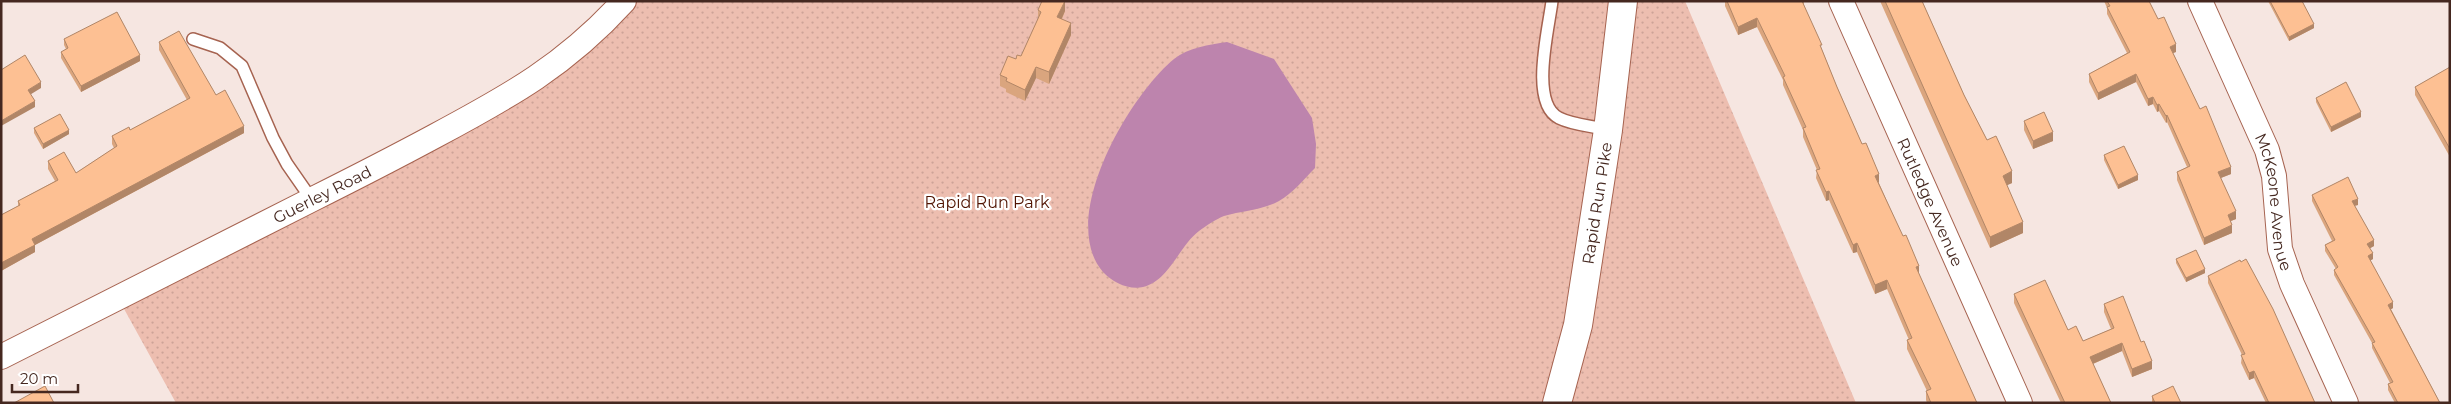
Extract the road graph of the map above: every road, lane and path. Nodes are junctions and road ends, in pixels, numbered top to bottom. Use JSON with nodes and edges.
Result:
{"nodes":[{"id":1,"x":624,"y":1,"type":"edge"},
{"id":2,"x":1552,"y":1,"type":"edge"},
{"id":3,"x":1623,"y":1,"type":"edge"},
{"id":4,"x":1841,"y":1,"type":"edge"},
{"id":5,"x":2200,"y":1,"type":"edge"},
{"id":6,"x":194,"y":39,"type":"dead end"},
{"id":7,"x":1608,"y":130,"type":"junction"},
{"id":8,"x":312,"y":200,"type":"junction"},
{"id":9,"x":1,"y":357,"type":"edge"},
{"id":10,"x":1557,"y":403,"type":"edge"},
{"id":11,"x":2020,"y":403,"type":"edge"},
{"id":12,"x":2346,"y":403,"type":"edge"}],
"edges":[{"from":1,"to":8,"type":"street","name":"Guerley Road"},
{"from":2,"to":7,"type":"lane"},
{"from":3,"to":7,"type":"street","name":"Rapid Run Pike"},
{"from":4,"to":11,"type":"street","name":"Rutledge Avenue"},
{"from":5,"to":12,"type":"street","name":"McKeone Avenue"},
{"from":6,"to":8,"type":"lane"},
{"from":7,"to":10,"type":"street","name":"Rapid Run Pike"},
{"from":8,"to":9,"type":"street","name":"Guerley Road"}]}
